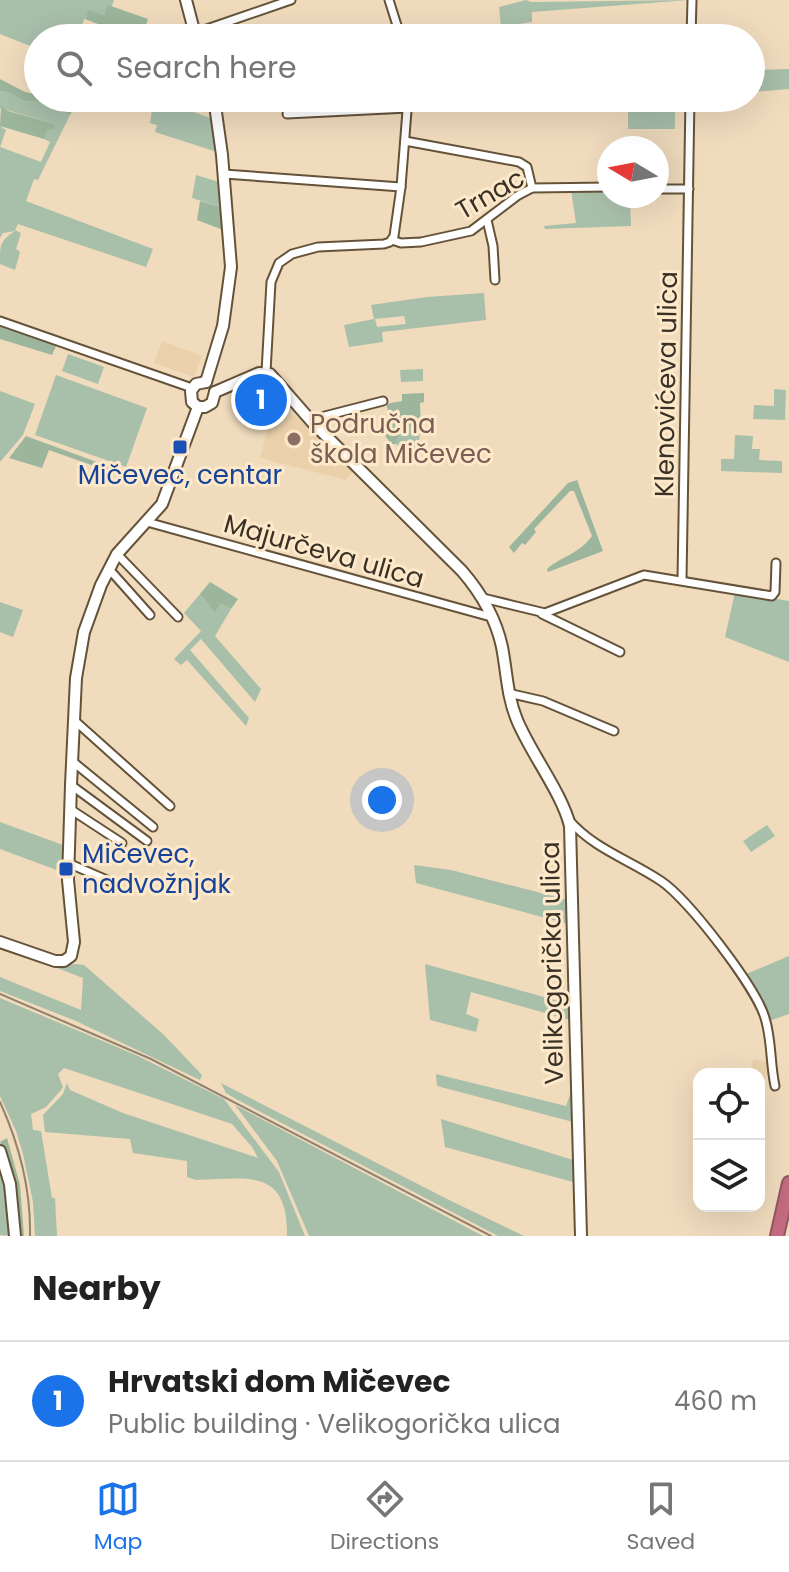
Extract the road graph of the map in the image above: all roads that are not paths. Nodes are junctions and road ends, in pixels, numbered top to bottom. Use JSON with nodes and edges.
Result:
{"nodes":[{"id":1,"x":186,"y":0,"type":"edge"},
{"id":2,"x":291,"y":0,"type":"edge"},
{"id":3,"x":389,"y":0,"type":"edge"},
{"id":4,"x":692,"y":0,"type":"edge"},
{"id":5,"x":193,"y":24,"type":"edge"},
{"id":6,"x":228,"y":24,"type":"edge"},
{"id":7,"x":397,"y":24,"type":"edge"},
{"id":8,"x":691,"y":24,"type":"edge"},
{"id":9,"x":216,"y":112,"type":"edge"},
{"id":10,"x":327,"y":112,"type":"edge"},
{"id":11,"x":408,"y":112,"type":"edge"},
{"id":12,"x":690,"y":112,"type":"edge"},
{"id":13,"x":287,"y":114,"type":"dead end"},
{"id":14,"x":405,"y":141,"type":"junction"},
{"id":15,"x":224,"y":174,"type":"junction"},
{"id":16,"x":401,"y":187,"type":"junction"},
{"id":17,"x":597,"y":187,"type":"edge"},
{"id":18,"x":532,"y":188,"type":"junction"},
{"id":19,"x":669,"y":189,"type":"edge"},
{"id":20,"x":689,"y":189,"type":"junction"},
{"id":21,"x":487,"y":220,"type":"junction"},
{"id":22,"x":392,"y":240,"type":"junction"},
{"id":23,"x":495,"y":280,"type":"dead end"},
{"id":24,"x":0,"y":321,"type":"edge"},
{"id":25,"x":266,"y":372,"type":"junction"},
{"id":26,"x":206,"y":382,"type":"junction"},
{"id":27,"x":192,"y":388,"type":"junction"},
{"id":28,"x":215,"y":392,"type":"junction"},
{"id":29,"x":383,"y":401,"type":"dead end"},
{"id":30,"x":198,"y":407,"type":"junction"},
{"id":31,"x":312,"y":422,"type":"junction"},
{"id":32,"x":147,"y":522,"type":"junction"},
{"id":33,"x":117,"y":554,"type":"junction"},
{"id":34,"x":776,"y":563,"type":"dead end"},
{"id":35,"x":109,"y":569,"type":"junction"},
{"id":36,"x":682,"y":580,"type":"junction"},
{"id":37,"x":482,"y":598,"type":"junction"},
{"id":38,"x":540,"y":613,"type":"junction"},
{"id":39,"x":150,"y":615,"type":"dead end"},
{"id":40,"x":178,"y":617,"type":"dead end"},
{"id":41,"x":491,"y":617,"type":"junction"},
{"id":42,"x":620,"y":652,"type":"dead end"},
{"id":43,"x":508,"y":693,"type":"junction"},
{"id":44,"x":74,"y":720,"type":"junction"},
{"id":45,"x":614,"y":731,"type":"dead end"},
{"id":46,"x":72,"y":761,"type":"junction"},
{"id":47,"x":71,"y":785,"type":"junction"},
{"id":48,"x":170,"y":806,"type":"dead end"},
{"id":49,"x":70,"y":809,"type":"junction"},
{"id":50,"x":569,"y":820,"type":"junction"},
{"id":51,"x":153,"y":827,"type":"dead end"},
{"id":52,"x":147,"y":841,"type":"dead end"},
{"id":53,"x":122,"y":843,"type":"dead end"},
{"id":54,"x":68,"y":863,"type":"junction"},
{"id":55,"x":116,"y":884,"type":"dead end"},
{"id":56,"x":0,"y":942,"type":"edge"},
{"id":57,"x":775,"y":1086,"type":"dead end"},
{"id":58,"x":0,"y":1151,"type":"edge"},
{"id":59,"x":789,"y":1183,"type":"edge"},
{"id":60,"x":15,"y":1236,"type":"edge"},
{"id":61,"x":581,"y":1236,"type":"edge"},
{"id":62,"x":777,"y":1236,"type":"edge"}],
"edges":[{"from":1,"to":5,"type":"street"},
{"from":2,"to":6,"type":"street"},
{"from":3,"to":7,"type":"street"},
{"from":4,"to":8,"type":"street"},
{"from":9,"to":15,"type":"street"},
{"from":10,"to":13,"type":"street"},
{"from":11,"to":14,"type":"street"},
{"from":12,"to":20,"type":"street","name":"Klenovićeva ulica"},
{"from":14,"to":16,"type":"street"},
{"from":14,"to":18,"type":"street"},
{"from":15,"to":16,"type":"street"},
{"from":15,"to":26,"type":"street"},
{"from":16,"to":22,"type":"street"},
{"from":17,"to":18,"type":"street","name":"Trnac"},
{"from":18,"to":21,"type":"street","name":"Trnac"},
{"from":19,"to":20,"type":"street"},
{"from":20,"to":36,"type":"street","name":"Klenovićeva ulica"},
{"from":21,"to":22,"type":"street","name":"Trnac"},
{"from":21,"to":23,"type":"street"},
{"from":22,"to":25,"type":"street","name":"Trnac"},
{"from":24,"to":27,"type":"street"},
{"from":25,"to":28,"type":"street"},
{"from":25,"to":31,"type":"street","name":"Velikogorička ulica"},
{"from":26,"to":27,"type":"street"},
{"from":26,"to":28,"type":"street"},
{"from":27,"to":30,"type":"street"},
{"from":28,"to":30,"type":"street"},
{"from":29,"to":31,"type":"street"},
{"from":30,"to":32,"type":"street"},
{"from":31,"to":37,"type":"street","name":"Velikogorička ulica"},
{"from":32,"to":33,"type":"street"},
{"from":32,"to":41,"type":"street","name":"Majurčeva ulica"},
{"from":33,"to":35,"type":"street"},
{"from":33,"to":40,"type":"street"},
{"from":34,"to":36,"type":"street"},
{"from":35,"to":39,"type":"street"},
{"from":35,"to":44,"type":"street"},
{"from":36,"to":38,"type":"street"},
{"from":37,"to":38,"type":"street"},
{"from":37,"to":41,"type":"street","name":"Velikogorička ulica"},
{"from":38,"to":42,"type":"street"},
{"from":41,"to":43,"type":"street","name":"Velikogorička ulica"},
{"from":43,"to":45,"type":"street"},
{"from":43,"to":50,"type":"street","name":"Velikogorička ulica"},
{"from":44,"to":46,"type":"street"},
{"from":44,"to":48,"type":"street"},
{"from":46,"to":47,"type":"street"},
{"from":46,"to":51,"type":"street"},
{"from":47,"to":49,"type":"street"},
{"from":47,"to":52,"type":"street"},
{"from":49,"to":53,"type":"street"},
{"from":49,"to":54,"type":"street"},
{"from":50,"to":57,"type":"street"},
{"from":50,"to":61,"type":"street","name":"Velikogorička ulica"},
{"from":54,"to":55,"type":"street"},
{"from":54,"to":56,"type":"street"},
{"from":58,"to":60,"type":"street"},
{"from":59,"to":62,"type":"highway"}]}
